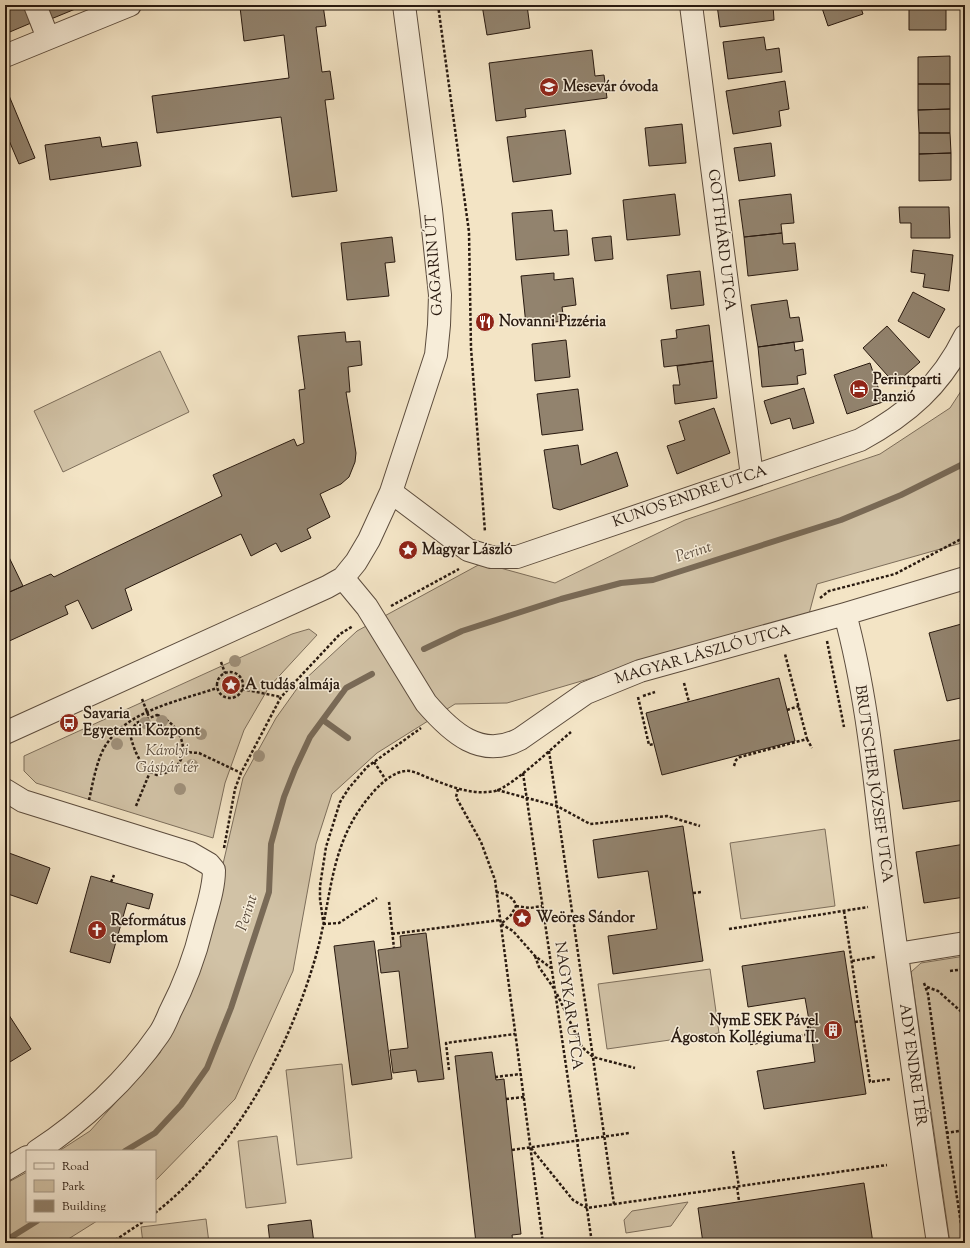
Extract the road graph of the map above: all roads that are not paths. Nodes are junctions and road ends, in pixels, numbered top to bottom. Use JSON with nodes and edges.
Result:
{"nodes":[{"id":1,"x":35,"y":5,"type":"edge"},
{"id":2,"x":130,"y":5,"type":"edge"},
{"id":3,"x":404,"y":5,"type":"edge"},
{"id":4,"x":691,"y":5,"type":"edge"},
{"id":5,"x":48,"y":38,"type":"junction"},
{"id":6,"x":5,"y":56,"type":"edge"},
{"id":7,"x":965,"y":336,"type":"edge"},
{"id":8,"x":752,"y":476,"type":"junction"},
{"id":9,"x":391,"y":492,"type":"junction"},
{"id":10,"x":343,"y":578,"type":"junction"},
{"id":11,"x":963,"y":588,"type":"edge"},
{"id":12,"x":844,"y":614,"type":"junction"},
{"id":13,"x":5,"y":733,"type":"edge"},
{"id":14,"x":5,"y":790,"type":"edge"},
{"id":15,"x":965,"y":943,"type":"edge"},
{"id":16,"x":897,"y":954,"type":"junction"},
{"id":17,"x":38,"y":1150,"type":"edge"},
{"id":18,"x":26,"y":1158,"type":"edge"},
{"id":19,"x":5,"y":1170,"type":"edge"},
{"id":20,"x":938,"y":1243,"type":"edge"}],
"edges":[{"from":1,"to":5,"type":"street"},
{"from":2,"to":5,"type":"street"},
{"from":3,"to":9,"type":"street","name":"GAGARIN ÚT"},
{"from":4,"to":8,"type":"street","name":"GOTTHÁRD UTCA"},
{"from":5,"to":6,"type":"street"},
{"from":7,"to":8,"type":"street","name":"KUNOS ENDRE UTCA"},
{"from":8,"to":9,"type":"street","name":"KUNOS ENDRE UTCA"},
{"from":9,"to":10,"type":"street","name":"GAGARIN ÚT"},
{"from":10,"to":12,"type":"street","name":"MAGYAR LÁSZLÓ UTCA"},
{"from":10,"to":13,"type":"street"},
{"from":11,"to":12,"type":"street","name":"MAGYAR LÁSZLÓ UTCA"},
{"from":12,"to":16,"type":"street","name":"BRUTSCHER JÓZSEF UTCA"},
{"from":14,"to":17,"type":"street"},
{"from":15,"to":16,"type":"street"},
{"from":16,"to":20,"type":"street","name":"ADY ENDRE TÉR"},
{"from":18,"to":19,"type":"street"}]}
